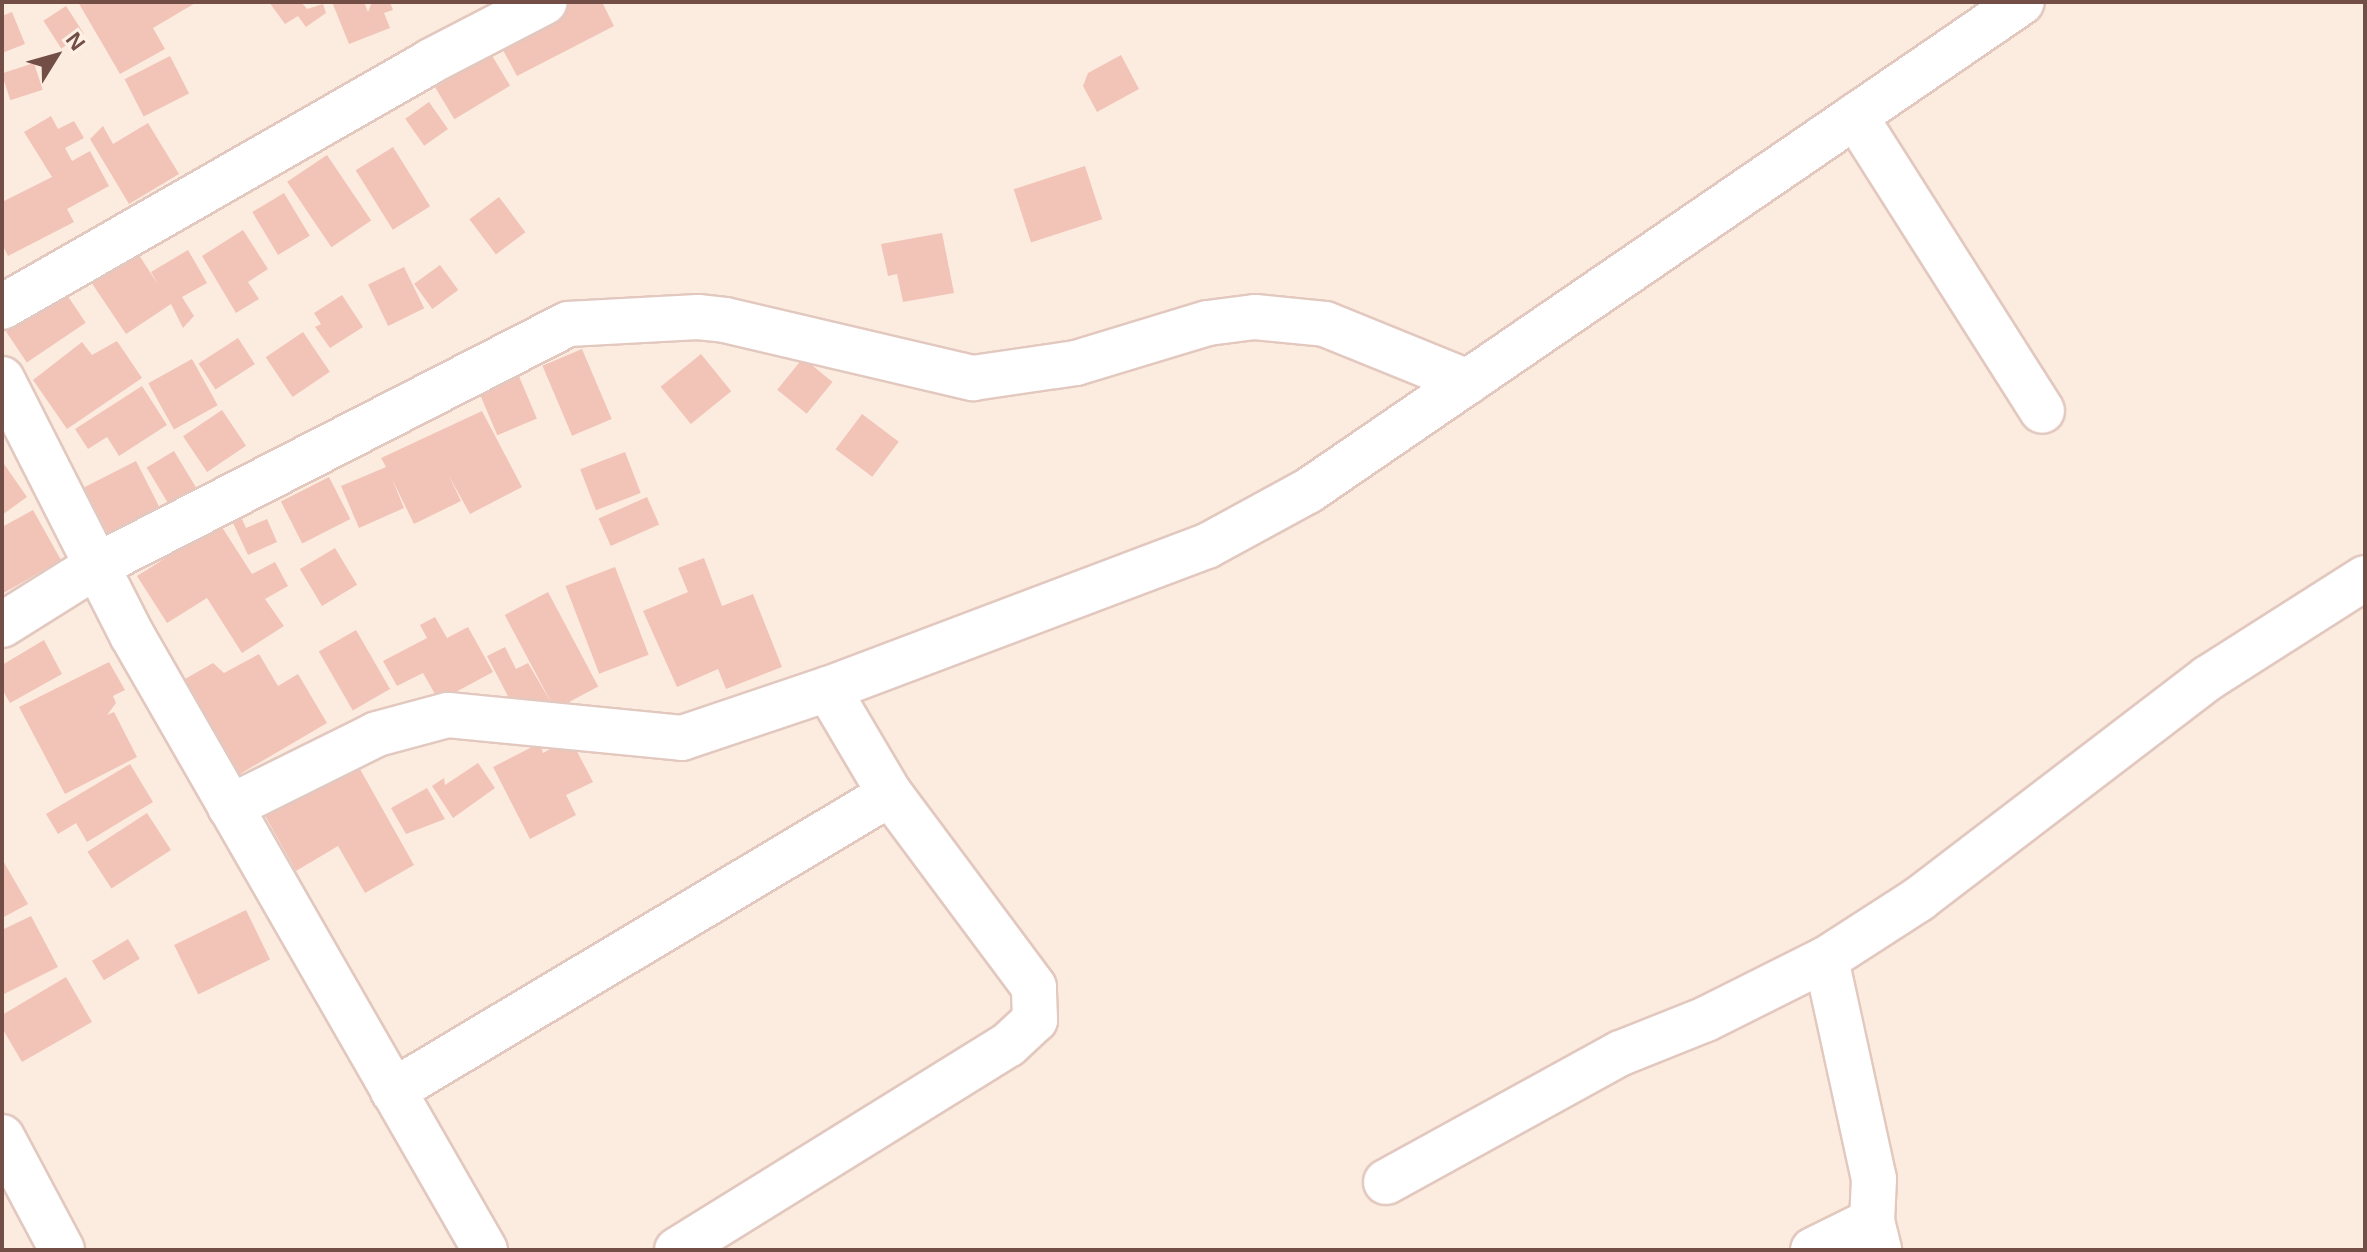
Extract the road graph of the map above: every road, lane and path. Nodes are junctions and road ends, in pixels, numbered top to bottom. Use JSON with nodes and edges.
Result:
{"nodes":[{"id":1,"x":545,"y":2,"type":"edge"},
{"id":2,"x":2022,"y":2,"type":"edge"},
{"id":3,"x":1855,"y":116,"type":"junction"},
{"id":4,"x":2,"y":307,"type":"edge"},
{"id":5,"x":2,"y":379,"type":"edge"},
{"id":6,"x":1468,"y":382,"type":"junction"},
{"id":7,"x":2042,"y":411,"type":"dead end"},
{"id":8,"x":96,"y":566,"type":"junction"},
{"id":9,"x":2365,"y":578,"type":"edge"},
{"id":10,"x":2,"y":625,"type":"edge"},
{"id":11,"x":828,"y":689,"type":"junction"},
{"id":12,"x":890,"y":794,"type":"junction"},
{"id":13,"x":230,"y":807,"type":"junction"},
{"id":14,"x":1826,"y":959,"type":"junction"},
{"id":15,"x":393,"y":1091,"type":"junction"},
{"id":16,"x":2,"y":1137,"type":"edge"},
{"id":17,"x":1386,"y":1182,"type":"dead end"},
{"id":18,"x":1876,"y":1236,"type":"edge"},
{"id":19,"x":62,"y":1250,"type":"edge"},
{"id":20,"x":485,"y":1250,"type":"edge"},
{"id":21,"x":677,"y":1250,"type":"edge"},
{"id":22,"x":1813,"y":1250,"type":"edge"}],
"edges":[{"from":1,"to":4,"type":"street"},
{"from":2,"to":3,"type":"street"},
{"from":3,"to":6,"type":"street"},
{"from":3,"to":7,"type":"street"},
{"from":5,"to":8,"type":"street"},
{"from":6,"to":8,"type":"street"},
{"from":6,"to":11,"type":"street"},
{"from":8,"to":10,"type":"street"},
{"from":8,"to":13,"type":"street"},
{"from":9,"to":14,"type":"street"},
{"from":11,"to":12,"type":"street"},
{"from":11,"to":13,"type":"street"},
{"from":12,"to":15,"type":"street"},
{"from":12,"to":21,"type":"street"},
{"from":13,"to":15,"type":"street"},
{"from":14,"to":17,"type":"street"},
{"from":14,"to":18,"type":"street"},
{"from":15,"to":20,"type":"street"},
{"from":16,"to":19,"type":"street"},
{"from":18,"to":22,"type":"street"}]}
